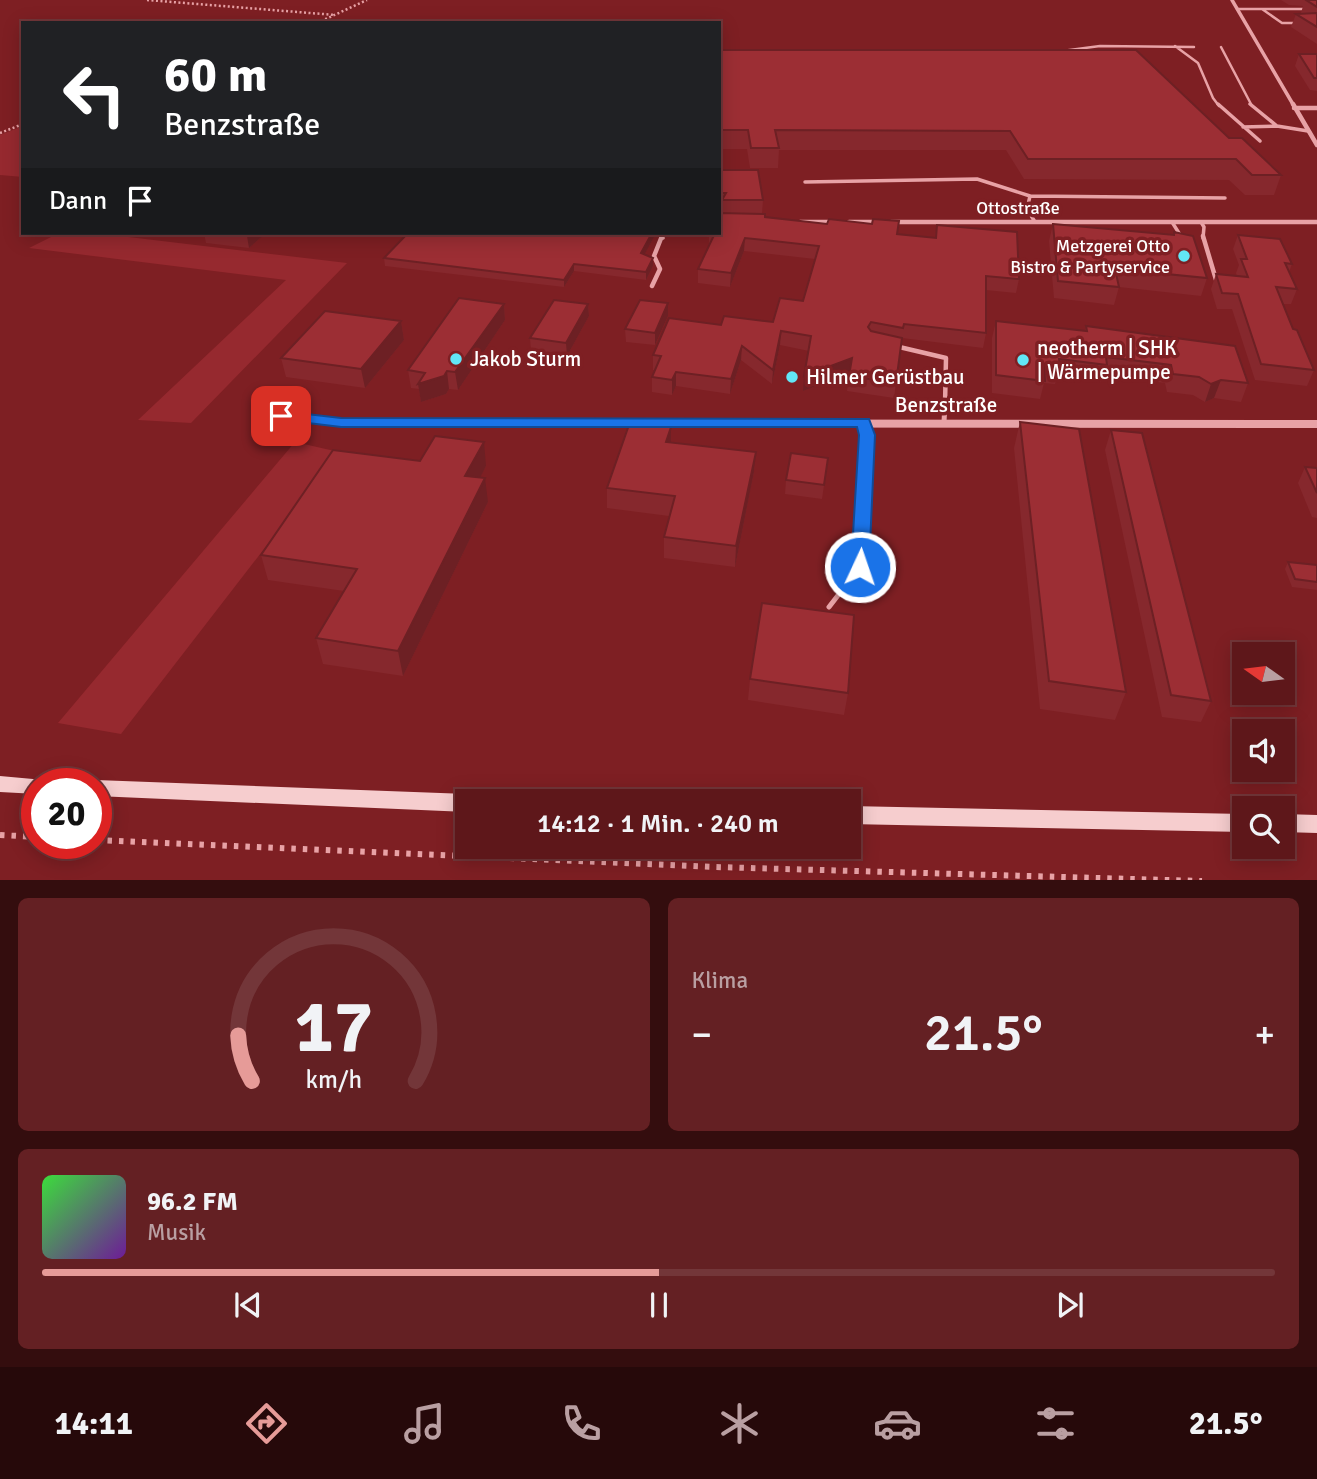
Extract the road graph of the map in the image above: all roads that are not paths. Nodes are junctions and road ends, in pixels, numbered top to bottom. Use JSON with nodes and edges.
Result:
{"nodes":[{"id":1,"x":1232,"y":0,"type":"edge"},
{"id":2,"x":1237,"y":9,"type":"junction"},
{"id":3,"x":1262,"y":9,"type":"junction"},
{"id":4,"x":1317,"y":9,"type":"edge"},
{"id":5,"x":1288,"y":10,"type":"junction"},
{"id":6,"x":1299,"y":16,"type":"edge"},
{"id":7,"x":1296,"y":23,"type":"edge"},
{"id":8,"x":1175,"y":46,"type":"junction"},
{"id":9,"x":1194,"y":47,"type":"dead end"},
{"id":10,"x":1221,"y":47,"type":"dead end"},
{"id":11,"x":1059,"y":52,"type":"edge"},
{"id":12,"x":1294,"y":108,"type":"junction"},
{"id":13,"x":1317,"y":108,"type":"edge"},
{"id":14,"x":1277,"y":126,"type":"junction"},
{"id":15,"x":1243,"y":127,"type":"junction"},
{"id":16,"x":1308,"y":131,"type":"junction"},
{"id":17,"x":1260,"y":141,"type":"dead end"},
{"id":18,"x":1317,"y":145,"type":"edge"},
{"id":19,"x":805,"y":182,"type":"dead end"},
{"id":20,"x":1030,"y":196,"type":"junction"},
{"id":21,"x":1225,"y":198,"type":"dead end"},
{"id":22,"x":785,"y":222,"type":"edge"},
{"id":23,"x":1035,"y":222,"type":"junction"},
{"id":24,"x":1172,"y":222,"type":"junction"},
{"id":25,"x":1201,"y":222,"type":"junction"},
{"id":26,"x":1317,"y":222,"type":"edge"},
{"id":27,"x":662,"y":235,"type":"edge"},
{"id":28,"x":1178,"y":242,"type":"edge"},
{"id":29,"x":652,"y":286,"type":"dead end"},
{"id":30,"x":1218,"y":286,"type":"edge"},
{"id":31,"x":884,"y":344,"type":"edge"},
{"id":32,"x":281,"y":416,"type":"dead end"},
{"id":33,"x":863,"y":422,"type":"junction"},
{"id":34,"x":944,"y":422,"type":"junction"},
{"id":35,"x":1317,"y":424,"type":"edge"},
{"id":36,"x":829,"y":607,"type":"dead end"},
{"id":37,"x":0,"y":784,"type":"edge"},
{"id":38,"x":21,"y":785,"type":"edge"},
{"id":39,"x":112,"y":789,"type":"edge"},
{"id":40,"x":455,"y":803,"type":"edge"},
{"id":41,"x":861,"y":815,"type":"edge"},
{"id":42,"x":1232,"y":823,"type":"edge"},
{"id":43,"x":1295,"y":823,"type":"edge"},
{"id":44,"x":1317,"y":824,"type":"edge"}],
"edges":[{"from":1,"to":2,"type":"street"},
{"from":2,"to":3,"type":"lane"},
{"from":2,"to":12,"type":"street"},
{"from":3,"to":5,"type":"lane"},
{"from":3,"to":7,"type":"lane"},
{"from":4,"to":5,"type":"lane"},
{"from":5,"to":6,"type":"lane"},
{"from":8,"to":9,"type":"lane"},
{"from":8,"to":11,"type":"lane"},
{"from":8,"to":15,"type":"lane"},
{"from":10,"to":14,"type":"lane"},
{"from":12,"to":13,"type":"street"},
{"from":12,"to":16,"type":"street"},
{"from":14,"to":15,"type":"lane"},
{"from":14,"to":16,"type":"lane"},
{"from":15,"to":17,"type":"lane"},
{"from":16,"to":18,"type":"street"},
{"from":19,"to":20,"type":"lane"},
{"from":20,"to":21,"type":"lane"},
{"from":20,"to":23,"type":"lane"},
{"from":22,"to":23,"type":"street","name":"Ottostraße"},
{"from":23,"to":24,"type":"street","name":"Ottostraße"},
{"from":24,"to":25,"type":"street","name":"Ottostraße"},
{"from":24,"to":28,"type":"lane"},
{"from":25,"to":26,"type":"street","name":"Ottostraße"},
{"from":25,"to":30,"type":"lane"},
{"from":27,"to":29,"type":"lane"},
{"from":31,"to":34,"type":"lane"},
{"from":32,"to":33,"type":"street","name":"Benzstraße"},
{"from":33,"to":34,"type":"street","name":"Benzstraße"},
{"from":33,"to":36,"type":"lane"},
{"from":34,"to":35,"type":"street","name":"Benzstraße"},
{"from":37,"to":38,"type":"main road"},
{"from":39,"to":40,"type":"main road"},
{"from":41,"to":42,"type":"main road"},
{"from":43,"to":44,"type":"main road"}]}
